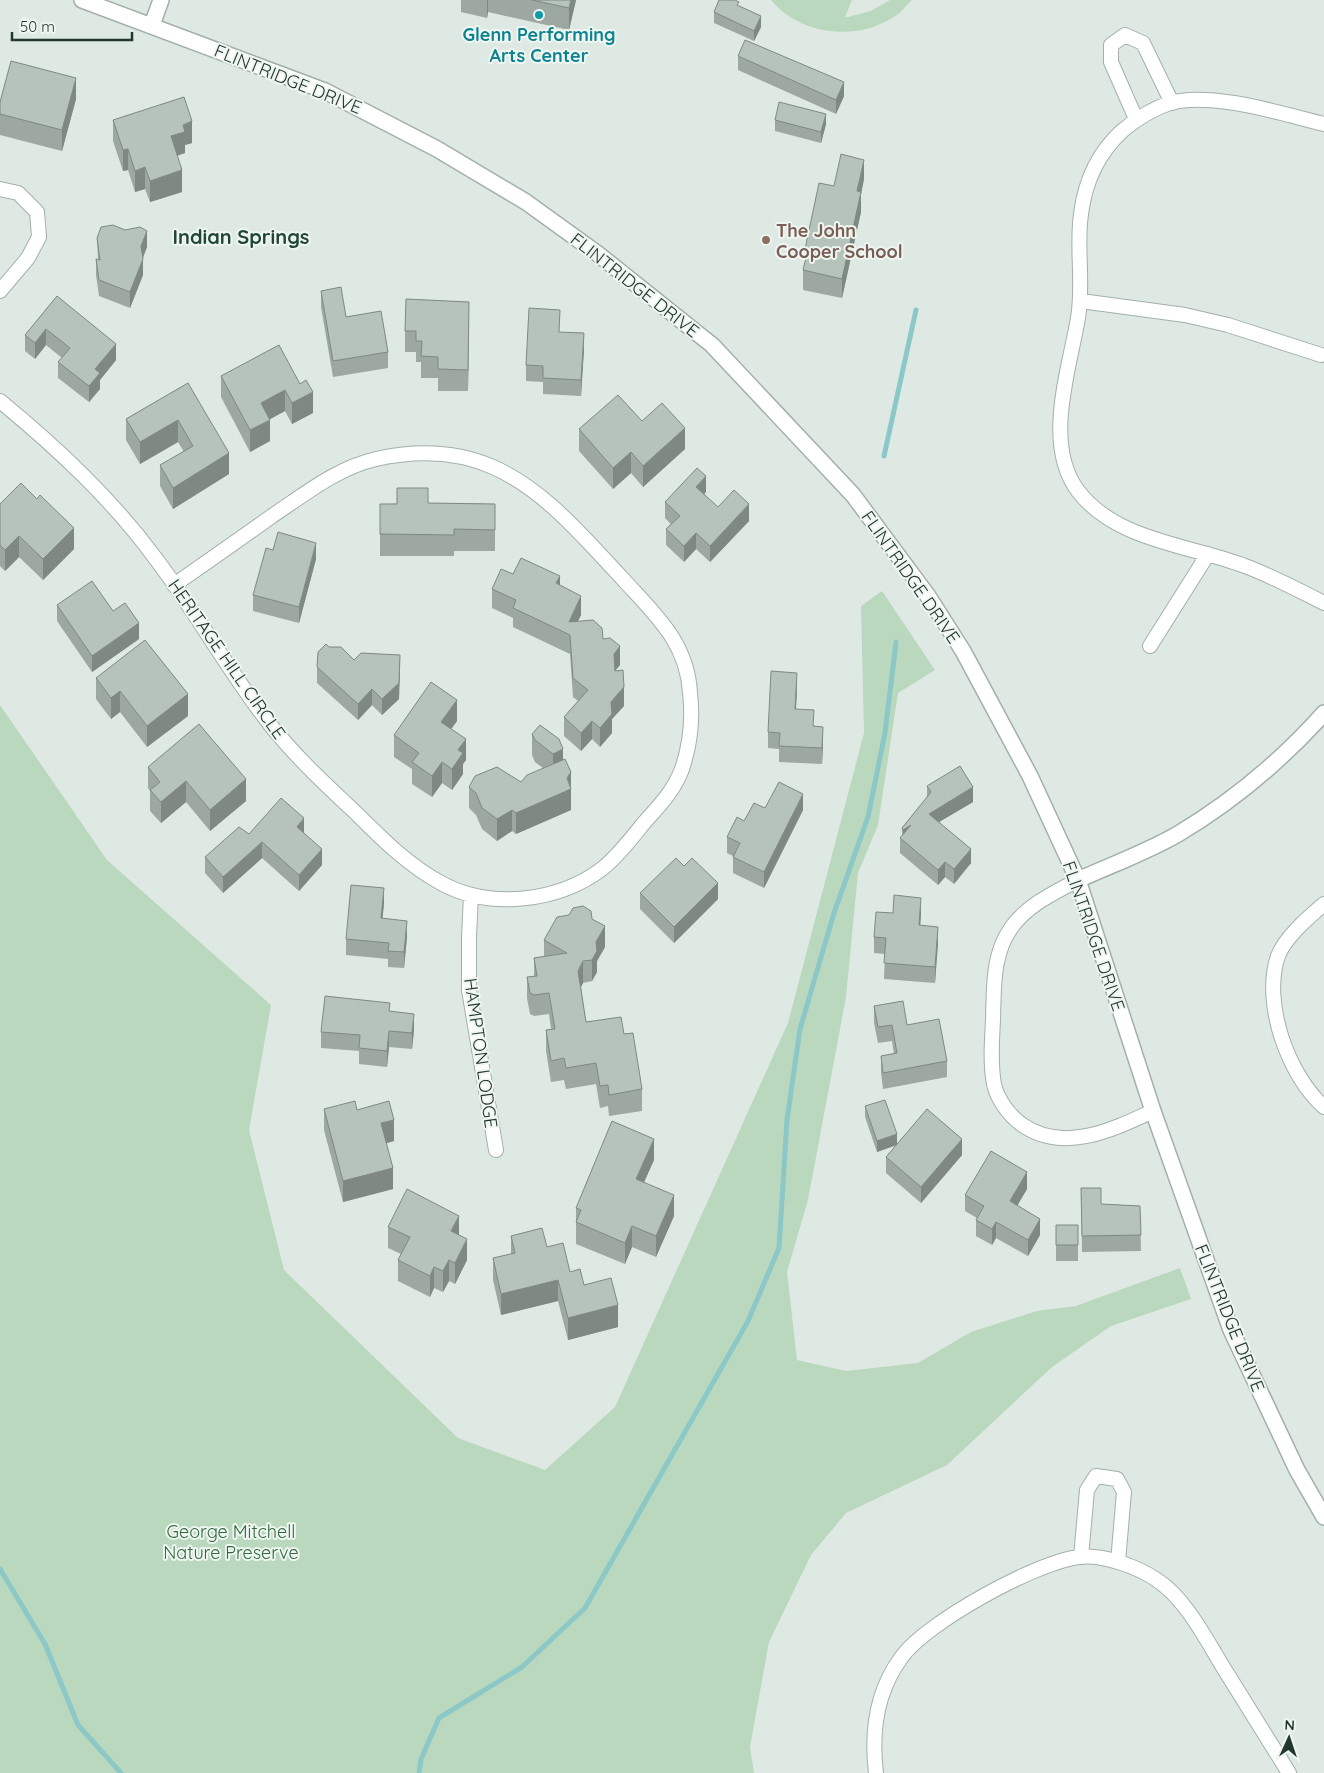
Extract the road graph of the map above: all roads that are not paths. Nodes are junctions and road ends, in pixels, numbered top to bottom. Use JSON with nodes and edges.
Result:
{"nodes":[{"id":1,"x":82,"y":0,"type":"edge"},
{"id":2,"x":161,"y":0,"type":"edge"},
{"id":3,"x":152,"y":25,"type":"junction"},
{"id":4,"x":1172,"y":103,"type":"junction"},
{"id":5,"x":1136,"y":119,"type":"junction"},
{"id":6,"x":1324,"y":124,"type":"edge"},
{"id":7,"x":0,"y":189,"type":"edge"},
{"id":8,"x":0,"y":291,"type":"edge"},
{"id":9,"x":1081,"y":301,"type":"junction"},
{"id":10,"x":1321,"y":355,"type":"dead end"},
{"id":11,"x":0,"y":401,"type":"edge"},
{"id":12,"x":1208,"y":554,"type":"junction"},
{"id":13,"x":174,"y":585,"type":"junction"},
{"id":14,"x":1324,"y":603,"type":"edge"},
{"id":15,"x":1150,"y":646,"type":"dead end"},
{"id":16,"x":1324,"y":713,"type":"edge"},
{"id":17,"x":1078,"y":880,"type":"junction"},
{"id":18,"x":471,"y":895,"type":"junction"},
{"id":19,"x":1324,"y":904,"type":"edge"},
{"id":20,"x":1324,"y":1107,"type":"edge"},
{"id":21,"x":1153,"y":1111,"type":"junction"},
{"id":22,"x":496,"y":1150,"type":"dead end"},
{"id":23,"x":1324,"y":1517,"type":"edge"},
{"id":24,"x":1081,"y":1557,"type":"junction"},
{"id":25,"x":1118,"y":1562,"type":"junction"},
{"id":26,"x":876,"y":1773,"type":"edge"},
{"id":27,"x":1289,"y":1773,"type":"edge"}],
"edges":[{"from":1,"to":3,"type":"street","name":"FLINTRIDGE DRIVE"},
{"from":2,"to":3,"type":"street"},
{"from":3,"to":17,"type":"street","name":"FLINTRIDGE DRIVE"},
{"from":4,"to":5,"type":"street"},
{"from":4,"to":5,"type":"street"},
{"from":4,"to":6,"type":"street"},
{"from":5,"to":9,"type":"street"},
{"from":7,"to":8,"type":"street"},
{"from":9,"to":10,"type":"street"},
{"from":9,"to":12,"type":"street"},
{"from":11,"to":13,"type":"street","name":"HERITAGE HILL CIRCLE"},
{"from":12,"to":14,"type":"street"},
{"from":12,"to":15,"type":"street"},
{"from":13,"to":18,"type":"street","name":"HERITAGE HILL CIRCLE"},
{"from":13,"to":18,"type":"street","name":"HERITAGE HILL CIRCLE"},
{"from":16,"to":17,"type":"street"},
{"from":17,"to":21,"type":"street","name":"FLINTRIDGE DRIVE"},
{"from":17,"to":21,"type":"street"},
{"from":18,"to":22,"type":"street","name":"HAMPTON LODGE"},
{"from":19,"to":20,"type":"street"},
{"from":21,"to":23,"type":"street","name":"FLINTRIDGE DRIVE"},
{"from":24,"to":25,"type":"street"},
{"from":24,"to":25,"type":"street"},
{"from":24,"to":26,"type":"street"},
{"from":25,"to":27,"type":"street"}]}
